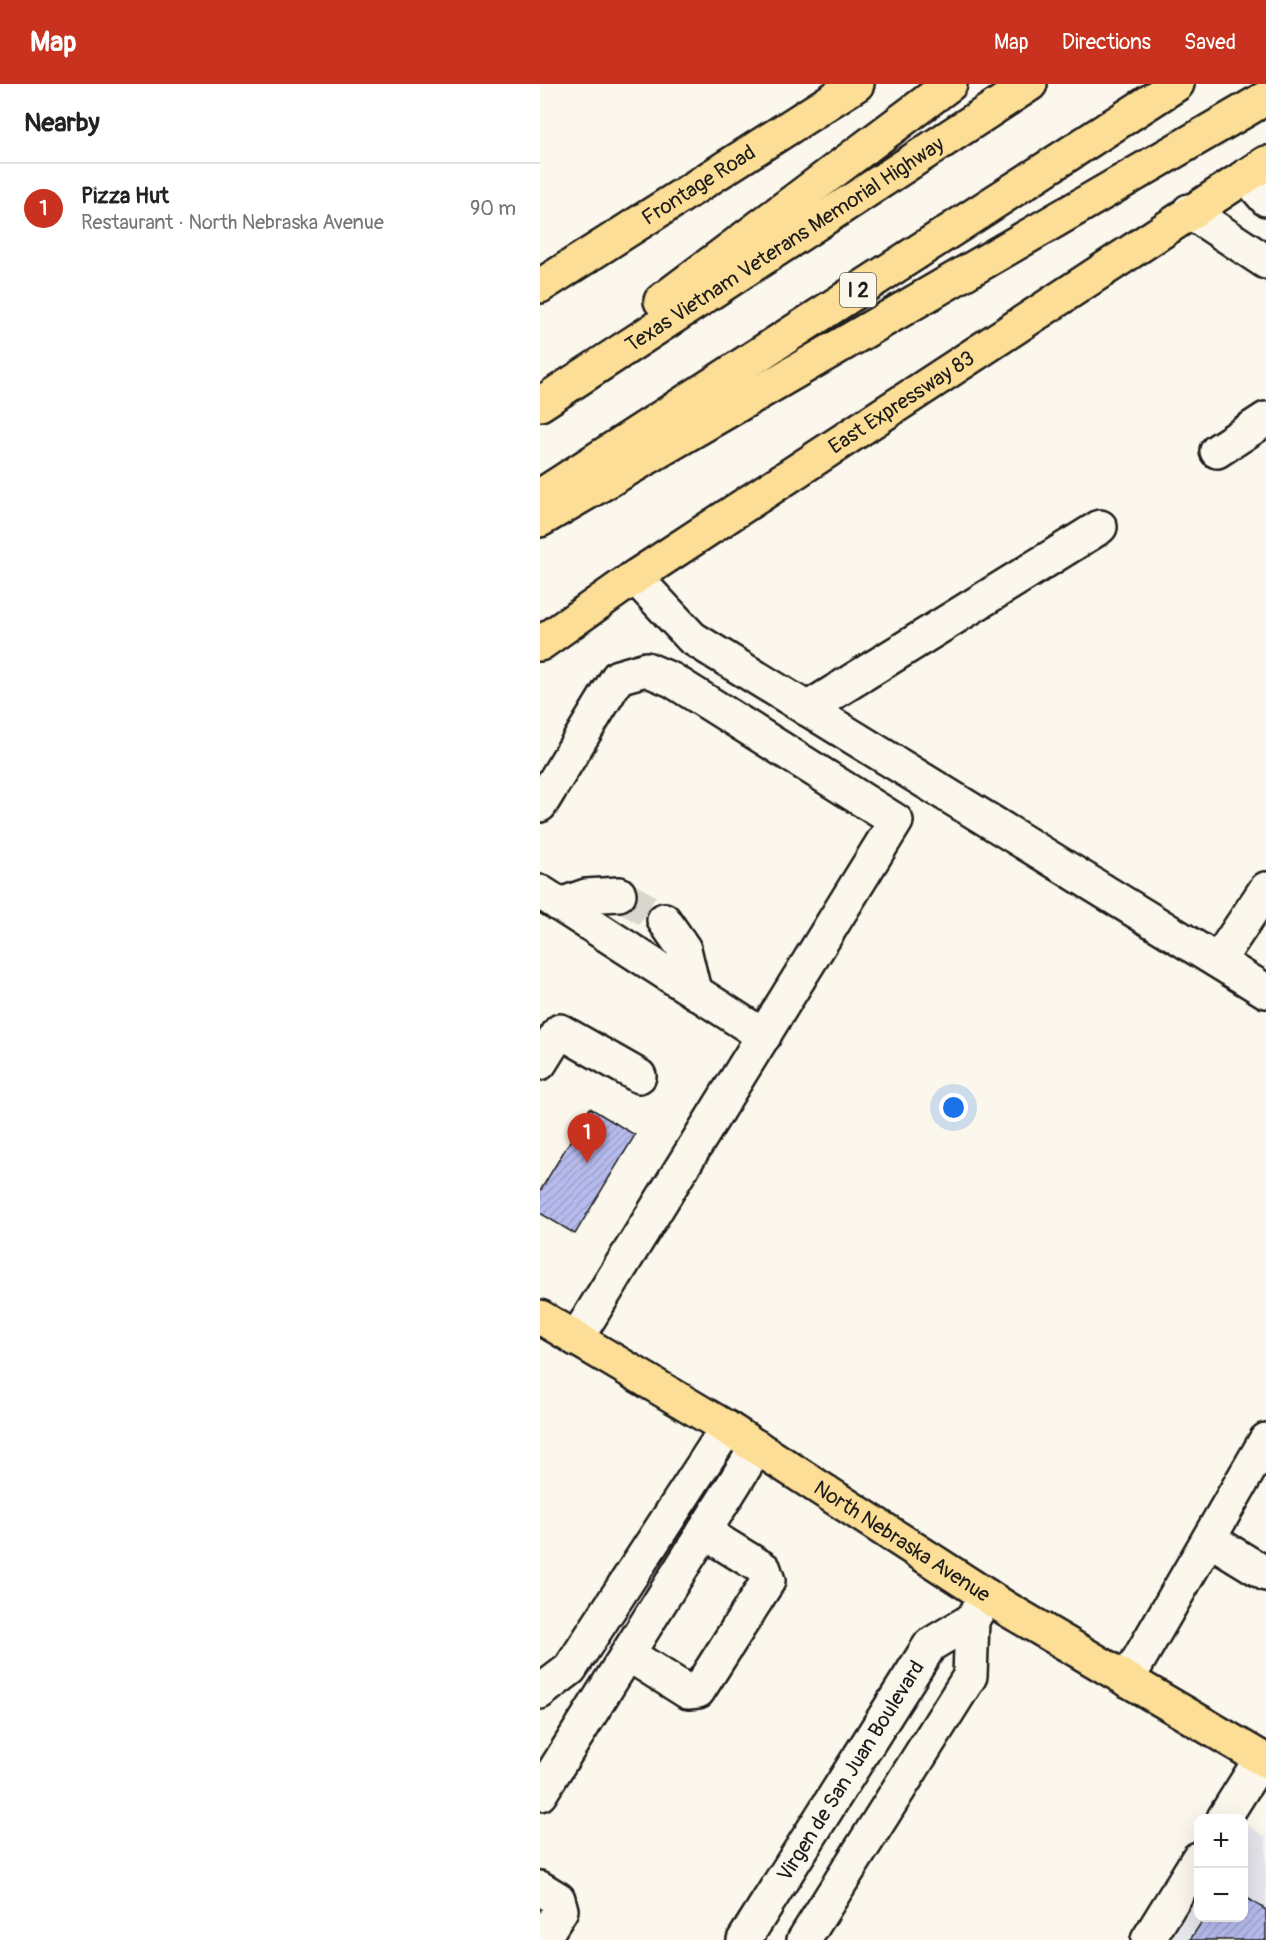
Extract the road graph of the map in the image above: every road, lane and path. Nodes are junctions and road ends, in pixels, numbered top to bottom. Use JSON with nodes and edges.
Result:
{"nodes":[{"id":1,"x":857,"y":84,"type":"edge"},
{"id":2,"x":950,"y":84,"type":"edge"},
{"id":3,"x":1030,"y":84,"type":"edge"},
{"id":4,"x":1177,"y":84,"type":"edge"},
{"id":5,"x":1266,"y":98,"type":"edge"},
{"id":6,"x":1259,"y":179,"type":"edge"},
{"id":7,"x":1189,"y":211,"type":"junction"},
{"id":8,"x":1266,"y":261,"type":"edge"},
{"id":9,"x":540,"y":286,"type":"edge"},
{"id":10,"x":540,"y":391,"type":"edge"},
{"id":11,"x":540,"y":404,"type":"edge"},
{"id":12,"x":1266,"y":419,"type":"edge"},
{"id":13,"x":1217,"y":451,"type":"dead end"},
{"id":14,"x":540,"y":496,"type":"edge"},
{"id":15,"x":540,"y":520,"type":"edge"},
{"id":16,"x":1100,"y":527,"type":"dead end"},
{"id":17,"x":635,"y":577,"type":"junction"},
{"id":18,"x":540,"y":644,"type":"edge"},
{"id":19,"x":807,"y":709,"type":"junction"},
{"id":20,"x":540,"y":805,"type":"edge"},
{"id":21,"x":1266,"y":889,"type":"edge"},
{"id":22,"x":620,"y":894,"type":"tunnel mouth"},
{"id":23,"x":550,"y":899,"type":"edge"},
{"id":24,"x":664,"y":920,"type":"tunnel mouth"},
{"id":25,"x":1218,"y":961,"type":"junction"},
{"id":26,"x":694,"y":991,"type":"junction"},
{"id":27,"x":1266,"y":991,"type":"edge"},
{"id":28,"x":764,"y":1036,"type":"junction"},
{"id":29,"x":540,"y":1063,"type":"edge"},
{"id":30,"x":639,"y":1076,"type":"dead end"},
{"id":31,"x":540,"y":1318,"type":"edge"},
{"id":32,"x":576,"y":1339,"type":"junction"},
{"id":33,"x":727,"y":1428,"type":"junction"},
{"id":34,"x":1266,"y":1440,"type":"edge"},
{"id":35,"x":757,"y":1447,"type":"junction"},
{"id":36,"x":704,"y":1532,"type":"junction"},
{"id":37,"x":1209,"y":1539,"type":"junction"},
{"id":38,"x":1266,"y":1574,"type":"edge"},
{"id":39,"x":980,"y":1608,"type":"junction"},
{"id":40,"x":628,"y":1654,"type":"junction"},
{"id":41,"x":1127,"y":1680,"type":"junction"},
{"id":42,"x":540,"y":1691,"type":"edge"},
{"id":43,"x":1264,"y":1760,"type":"edge"},
{"id":44,"x":540,"y":1794,"type":"edge"},
{"id":45,"x":1227,"y":1814,"type":"edge"},
{"id":46,"x":1194,"y":1865,"type":"edge"},
{"id":47,"x":540,"y":1888,"type":"edge"},
{"id":48,"x":542,"y":1940,"type":"edge"},
{"id":49,"x":744,"y":1940,"type":"edge"},
{"id":50,"x":804,"y":1940,"type":"edge"},
{"id":51,"x":1148,"y":1940,"type":"edge"}],
"edges":[{"from":1,"to":9,"type":"main road","name":"Frontage Road"},
{"from":2,"to":10,"type":"main road"},
{"from":3,"to":11,"type":"main road","name":"Texas Vietnam Veterans Memorial Highway"},
{"from":4,"to":14,"type":"main road","number":"I 2"},
{"from":5,"to":15,"type":"main road"},
{"from":6,"to":7,"type":"main road","name":"East Expressway 83"},
{"from":7,"to":8,"type":"street"},
{"from":7,"to":17,"type":"main road","name":"East Expressway 83"},
{"from":12,"to":13,"type":"street"},
{"from":16,"to":19,"type":"street"},
{"from":17,"to":18,"type":"main road","name":"East Expressway 83"},
{"from":17,"to":19,"type":"street"},
{"from":19,"to":25,"type":"street"},
{"from":20,"to":28,"type":"street"},
{"from":21,"to":25,"type":"street"},
{"from":22,"to":23,"type":"street"},
{"from":23,"to":26,"type":"street"},
{"from":24,"to":26,"type":"street"},
{"from":25,"to":27,"type":"street"},
{"from":26,"to":28,"type":"street"},
{"from":28,"to":32,"type":"street"},
{"from":29,"to":30,"type":"street"},
{"from":31,"to":32,"type":"main road","name":"North Nebraska Avenue"},
{"from":32,"to":33,"type":"main road","name":"North Nebraska Avenue"},
{"from":33,"to":35,"type":"main road","name":"North Nebraska Avenue"},
{"from":33,"to":42,"type":"street"},
{"from":34,"to":37,"type":"street"},
{"from":35,"to":36,"type":"street"},
{"from":35,"to":39,"type":"main road","name":"North Nebraska Avenue"},
{"from":36,"to":40,"type":"street"},
{"from":36,"to":40,"type":"street"},
{"from":37,"to":38,"type":"street"},
{"from":37,"to":41,"type":"street"},
{"from":39,"to":41,"type":"main road","name":"North Nebraska Avenue"},
{"from":39,"to":49,"type":"street","name":"Virgen de San Juan Boulevard"},
{"from":39,"to":50,"type":"street"},
{"from":40,"to":44,"type":"street"},
{"from":41,"to":43,"type":"main road","name":"North Nebraska Avenue"},
{"from":43,"to":45,"type":"street"},
{"from":46,"to":51,"type":"street"},
{"from":47,"to":48,"type":"street"}]}
